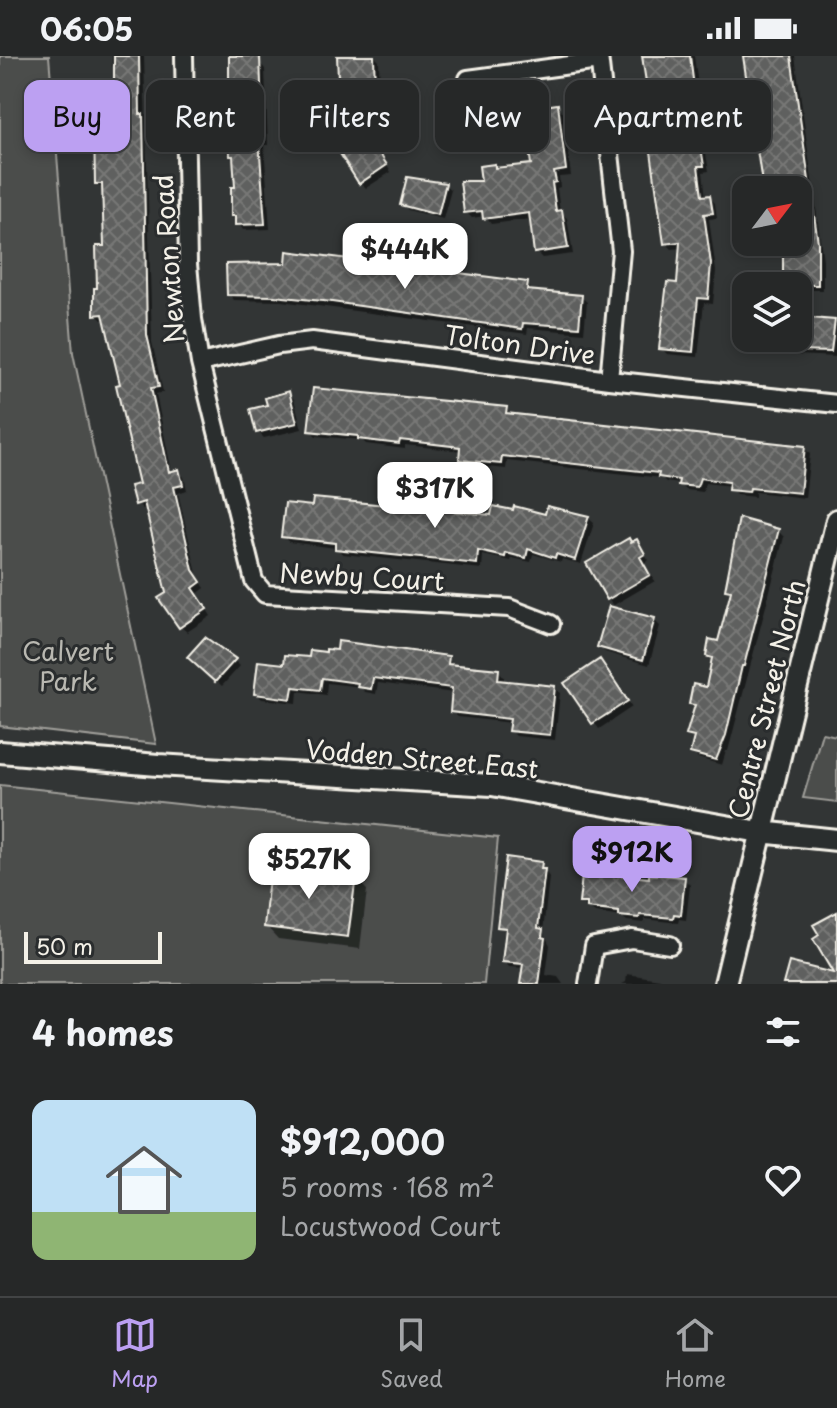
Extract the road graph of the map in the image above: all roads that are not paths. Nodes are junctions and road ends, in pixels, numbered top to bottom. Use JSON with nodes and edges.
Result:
{"nodes":[{"id":1,"x":184,"y":56,"type":"edge"},
{"id":2,"x":599,"y":58,"type":"edge"},
{"id":3,"x":468,"y":79,"type":"dead end"},
{"id":4,"x":200,"y":363,"type":"junction"},
{"id":5,"x":609,"y":380,"type":"junction"},
{"id":6,"x":837,"y":404,"type":"edge"},
{"id":7,"x":837,"y":520,"type":"edge"},
{"id":8,"x":551,"y":624,"type":"dead end"},
{"id":9,"x":0,"y":752,"type":"edge"},
{"id":10,"x":760,"y":832,"type":"junction"},
{"id":11,"x":837,"y":840,"type":"edge"},
{"id":12,"x":670,"y":945,"type":"dead end"},
{"id":13,"x":588,"y":984,"type":"edge"},
{"id":14,"x":725,"y":984,"type":"edge"}],
"edges":[{"from":1,"to":4,"type":"street","name":"Newton Road"},
{"from":2,"to":3,"type":"street"},
{"from":2,"to":5,"type":"street"},
{"from":4,"to":5,"type":"street","name":"Tolton Drive"},
{"from":4,"to":8,"type":"street","name":"Newby Court"},
{"from":5,"to":6,"type":"street","name":"Tolton Drive"},
{"from":7,"to":10,"type":"street","name":"Centre Street North"},
{"from":9,"to":10,"type":"street","name":"Vodden Street East"},
{"from":10,"to":11,"type":"street","name":"Vodden Street East"},
{"from":10,"to":14,"type":"street","name":"Centre Street North"},
{"from":12,"to":13,"type":"street"}]}
